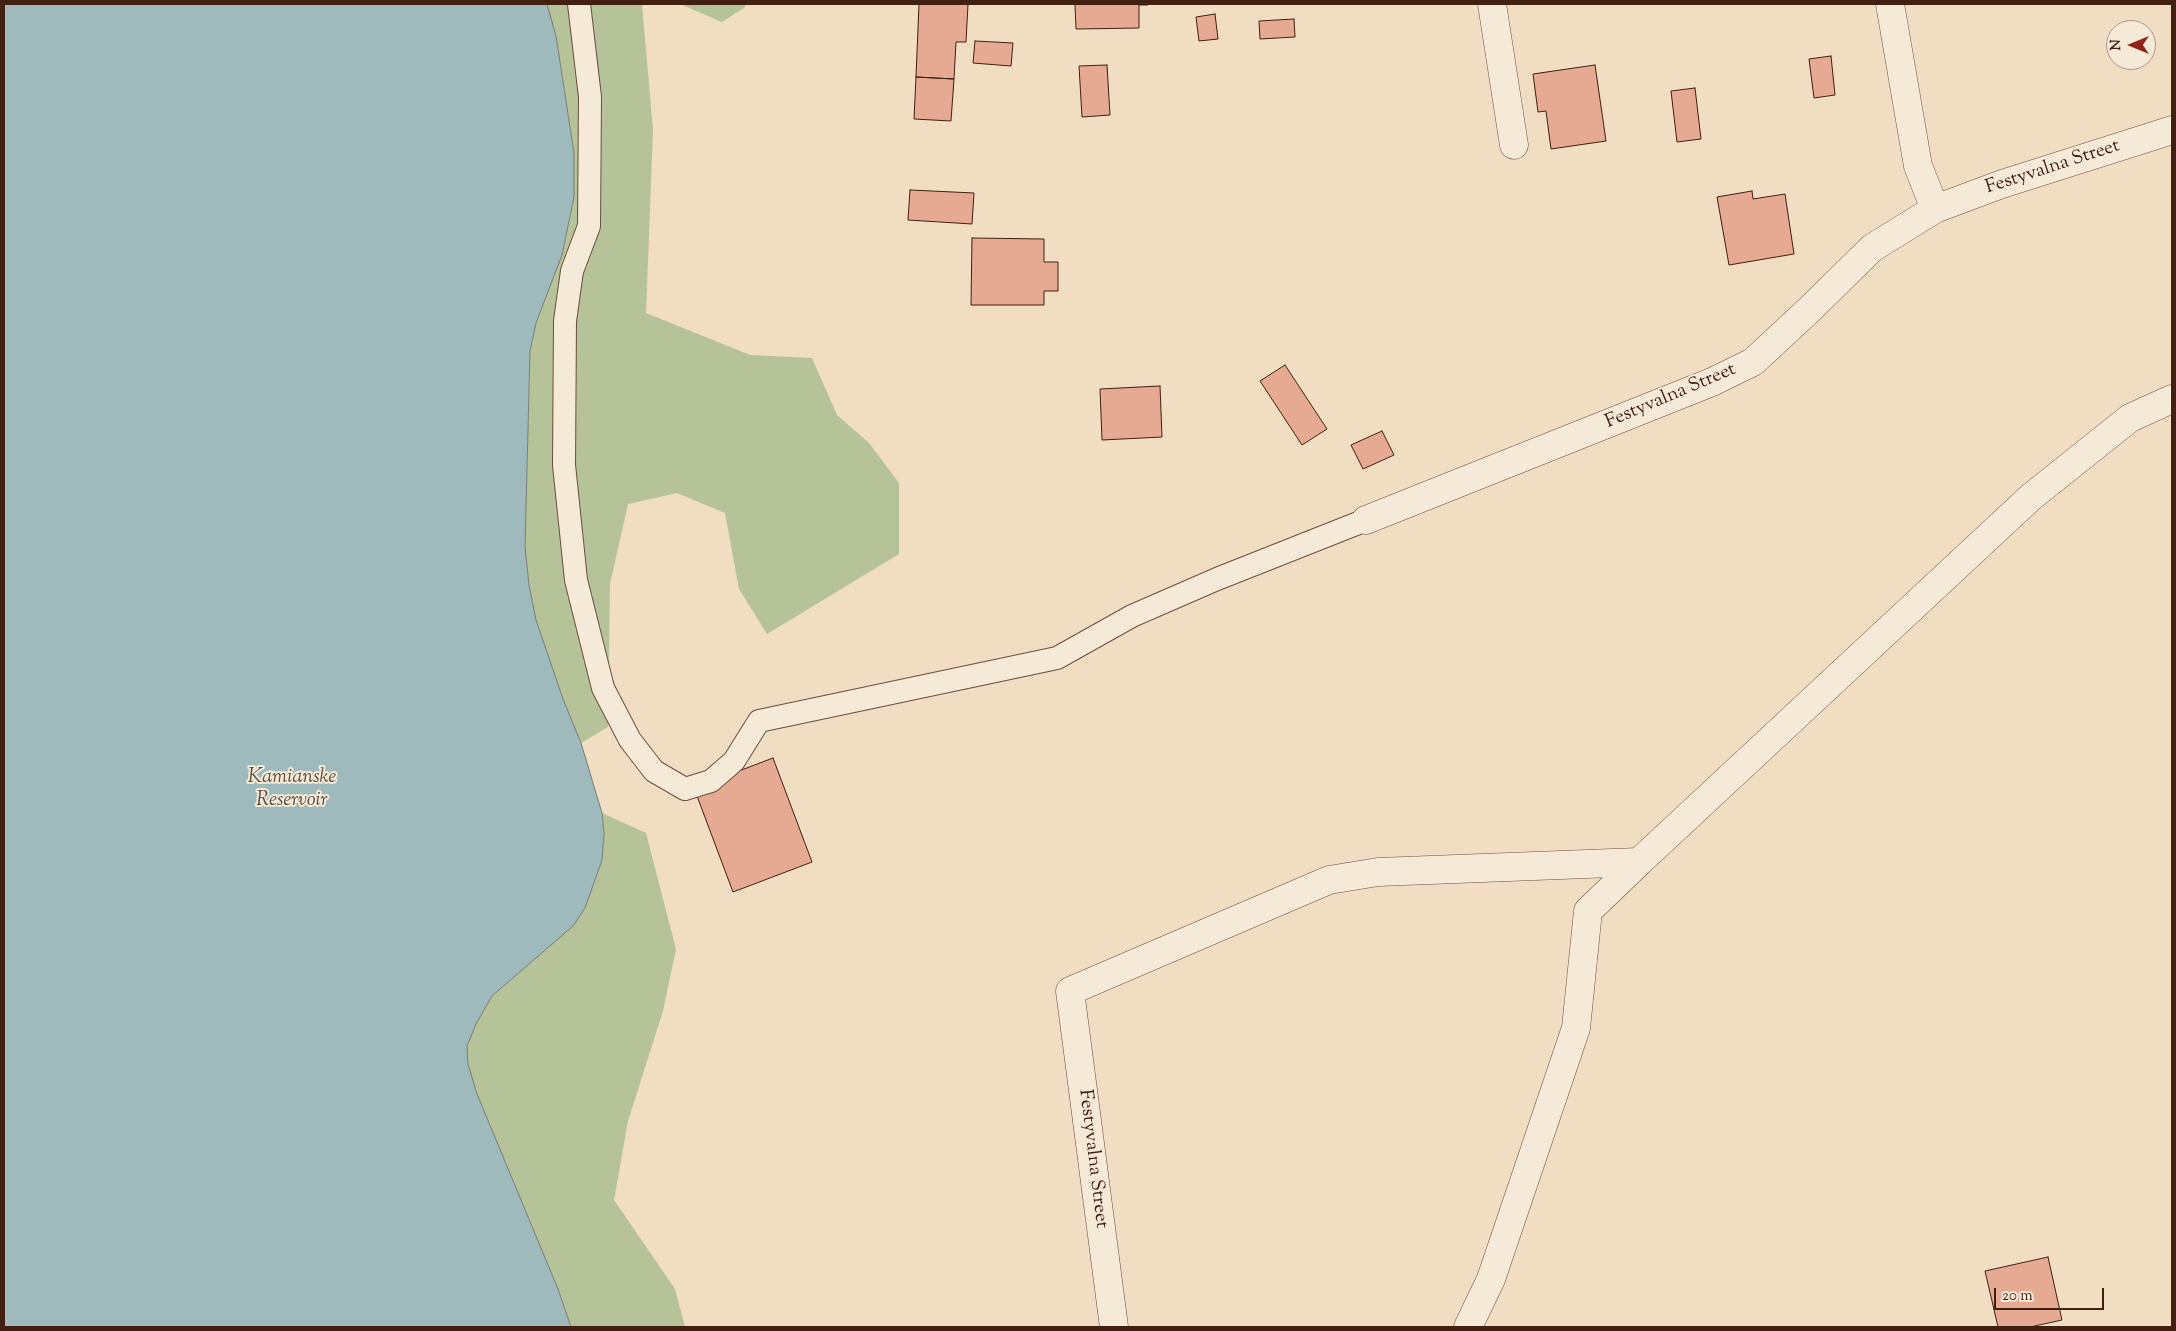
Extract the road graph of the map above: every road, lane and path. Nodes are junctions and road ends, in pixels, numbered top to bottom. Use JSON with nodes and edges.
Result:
{"nodes":[{"id":1,"x":579,"y":4,"type":"edge"},
{"id":2,"x":1492,"y":4,"type":"edge"},
{"id":3,"x":1890,"y":4,"type":"edge"},
{"id":4,"x":2172,"y":130,"type":"edge"},
{"id":5,"x":1514,"y":145,"type":"dead end"},
{"id":6,"x":1935,"y":208,"type":"junction"},
{"id":7,"x":2172,"y":399,"type":"edge"},
{"id":8,"x":1366,"y":520,"type":"joint"},
{"id":9,"x":1639,"y":862,"type":"junction"},
{"id":10,"x":1114,"y":1327,"type":"edge"},
{"id":11,"x":1468,"y":1327,"type":"edge"}],
"edges":[{"from":1,"to":8,"type":"lane"},
{"from":2,"to":5,"type":"street"},
{"from":3,"to":6,"type":"street"},
{"from":4,"to":6,"type":"street","name":"Festyvalna Street"},
{"from":6,"to":8,"type":"street","name":"Festyvalna Street"},
{"from":7,"to":9,"type":"street"},
{"from":9,"to":10,"type":"street","name":"Festyvalna Street"},
{"from":9,"to":11,"type":"street"}]}
